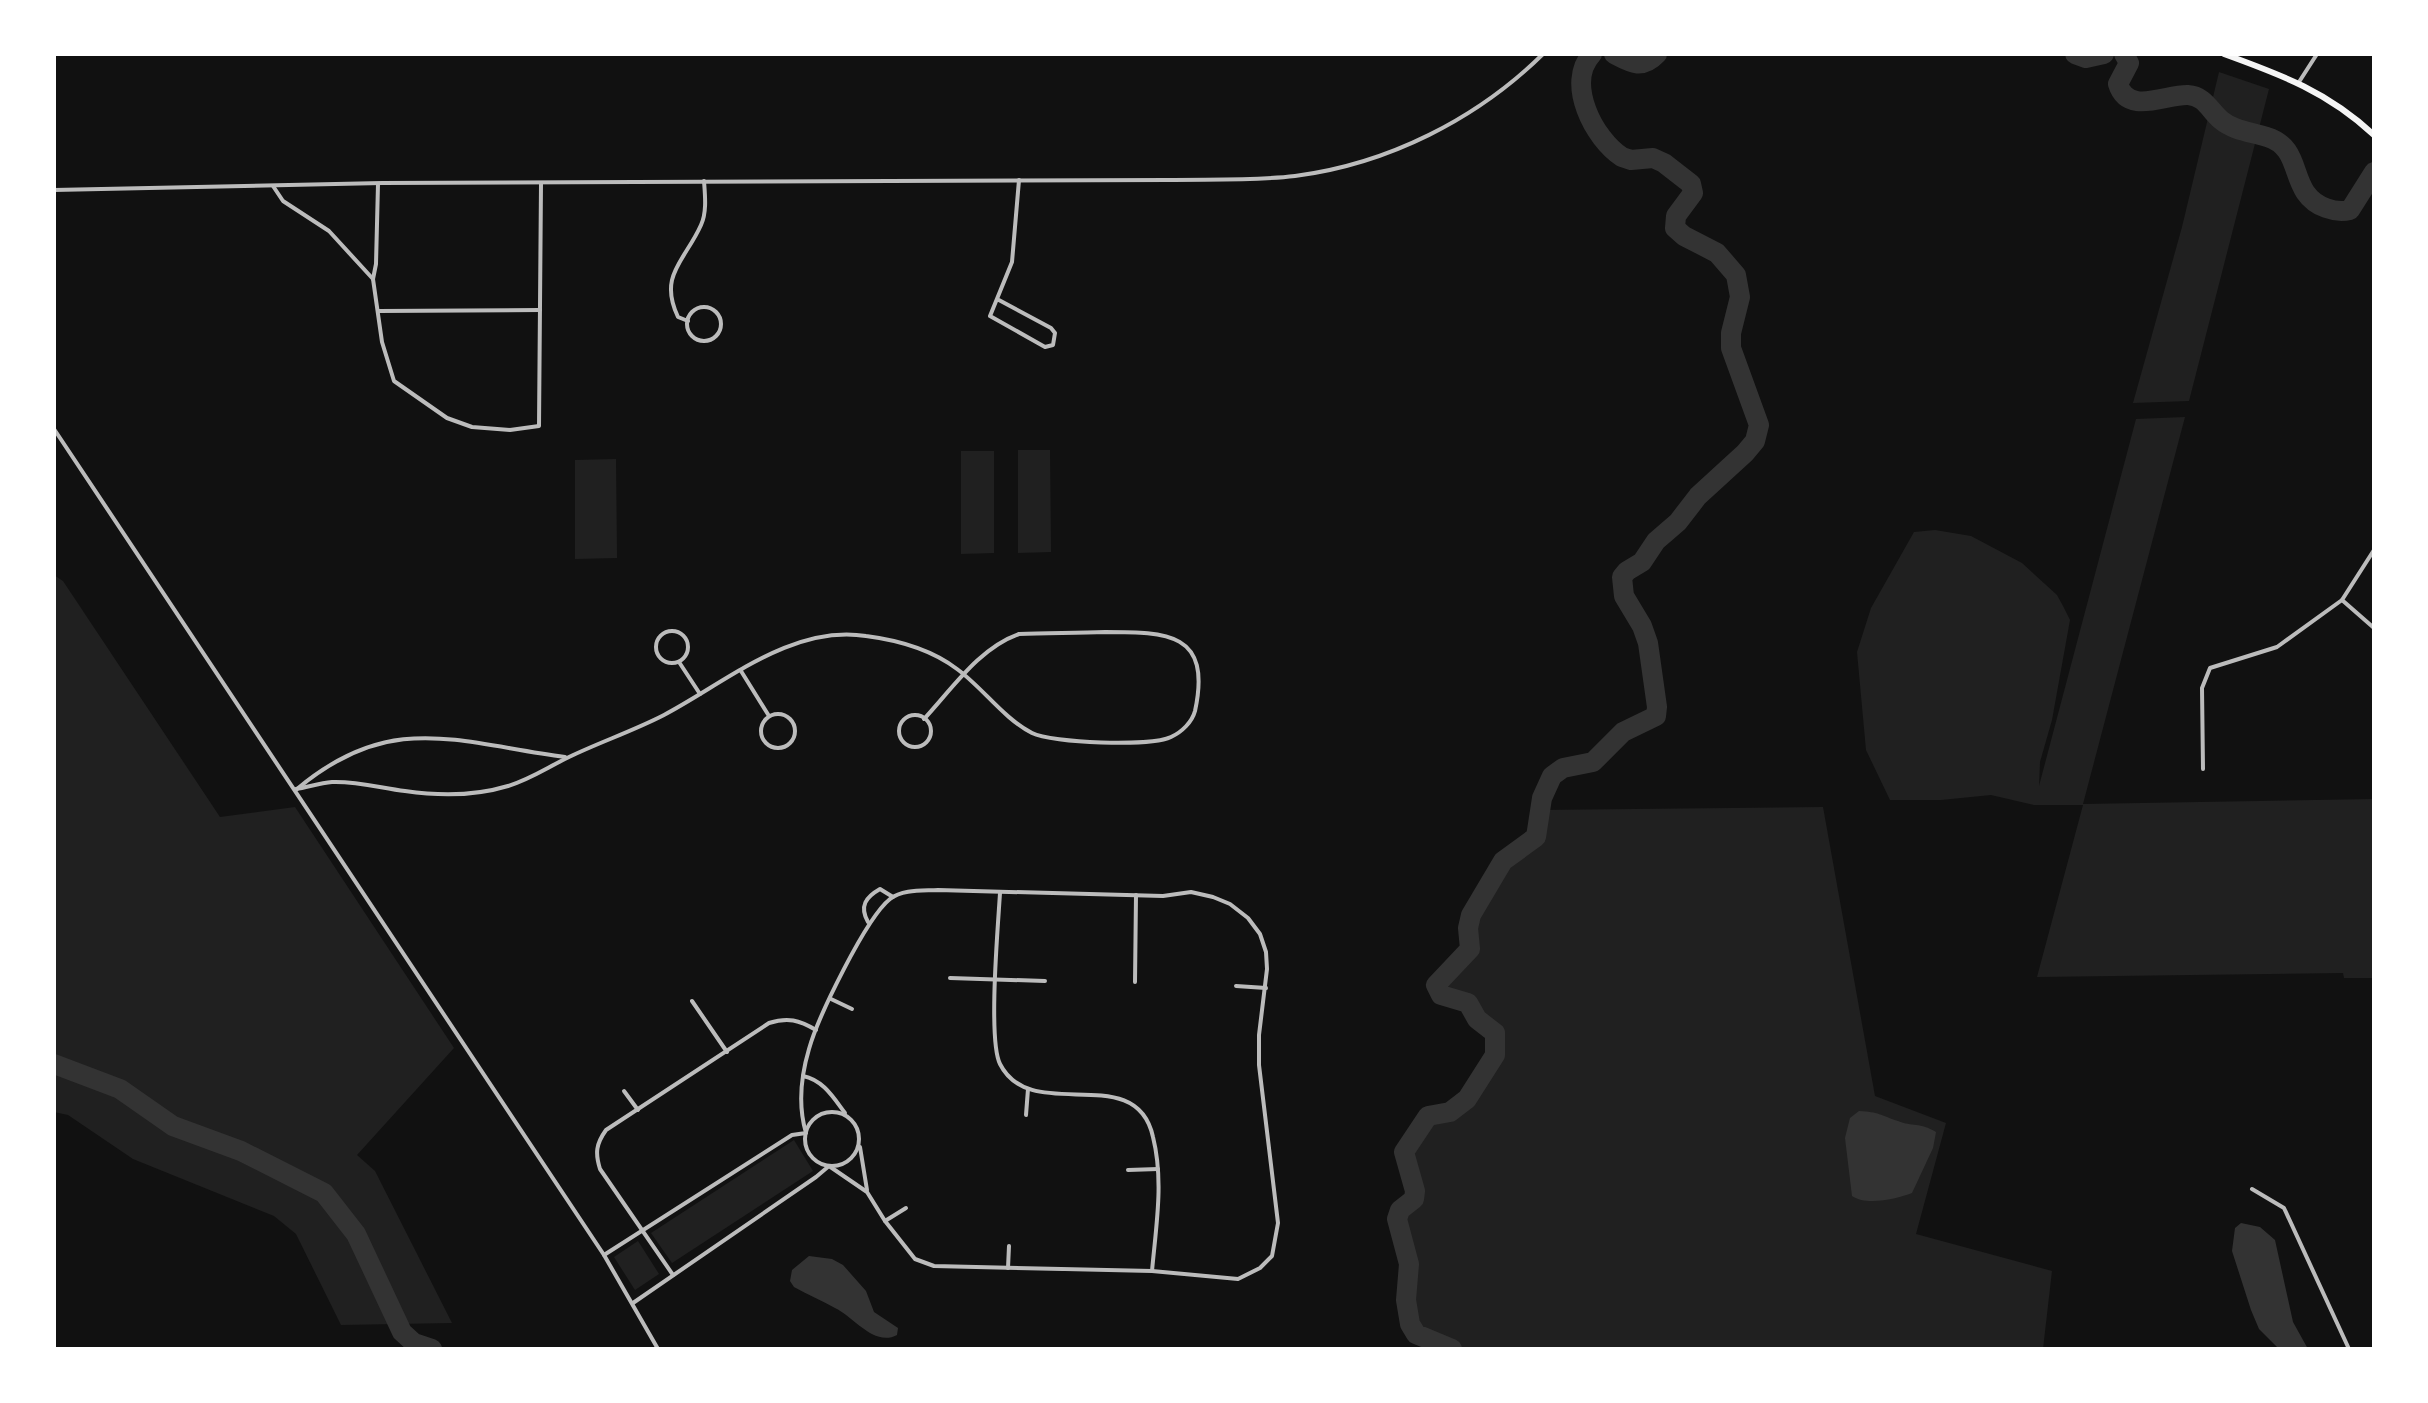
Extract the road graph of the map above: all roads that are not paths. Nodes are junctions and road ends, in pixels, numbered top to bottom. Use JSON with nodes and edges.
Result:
{"nodes":[{"id":1,"x":1543,"y":54,"type":"edge"},
{"id":2,"x":2224,"y":54,"type":"edge"},
{"id":3,"x":2317,"y":54,"type":"edge"},
{"id":4,"x":2299,"y":82,"type":"junction"},
{"id":5,"x":2374,"y":135,"type":"edge"},
{"id":6,"x":1019,"y":180,"type":"junction"},
{"id":7,"x":704,"y":181,"type":"junction"},
{"id":8,"x":378,"y":184,"type":"junction"},
{"id":9,"x":541,"y":184,"type":"junction"},
{"id":10,"x":273,"y":186,"type":"junction"},
{"id":11,"x":54,"y":190,"type":"edge"},
{"id":12,"x":373,"y":279,"type":"junction"},
{"id":13,"x":997,"y":299,"type":"junction"},
{"id":14,"x":540,"y":310,"type":"junction"},
{"id":15,"x":379,"y":311,"type":"junction"},
{"id":16,"x":688,"y":321,"type":"junction"},
{"id":17,"x":54,"y":429,"type":"edge"},
{"id":18,"x":2374,"y":550,"type":"edge"},
{"id":19,"x":2342,"y":600,"type":"junction"},
{"id":20,"x":2374,"y":628,"type":"edge"},
{"id":21,"x":679,"y":662,"type":"junction"},
{"id":22,"x":741,"y":671,"type":"junction"},
{"id":23,"x":964,"y":675,"type":"junction"},
{"id":24,"x":700,"y":694,"type":"junction"},
{"id":25,"x":769,"y":716,"type":"junction"},
{"id":26,"x":924,"y":719,"type":"junction"},
{"id":27,"x":567,"y":758,"type":"junction"},
{"id":28,"x":2203,"y":769,"type":"dead end"},
{"id":29,"x":296,"y":789,"type":"junction"},
{"id":30,"x":1000,"y":893,"type":"junction"},
{"id":31,"x":1136,"y":895,"type":"junction"},
{"id":32,"x":893,"y":897,"type":"junction"},
{"id":33,"x":868,"y":924,"type":"junction"},
{"id":34,"x":950,"y":978,"type":"dead end"},
{"id":35,"x":997,"y":979,"type":"junction"},
{"id":36,"x":1045,"y":981,"type":"dead end"},
{"id":37,"x":1135,"y":982,"type":"dead end"},
{"id":38,"x":1236,"y":986,"type":"dead end"},
{"id":39,"x":1266,"y":988,"type":"junction"},
{"id":40,"x":831,"y":999,"type":"junction"},
{"id":41,"x":692,"y":1001,"type":"dead end"},
{"id":42,"x":852,"y":1009,"type":"dead end"},
{"id":43,"x":816,"y":1030,"type":"junction"},
{"id":44,"x":727,"y":1052,"type":"junction"},
{"id":45,"x":803,"y":1076,"type":"junction"},
{"id":46,"x":1028,"y":1089,"type":"junction"},
{"id":47,"x":624,"y":1091,"type":"dead end"},
{"id":48,"x":638,"y":1110,"type":"junction"},
{"id":49,"x":846,"y":1115,"type":"junction"},
{"id":50,"x":1026,"y":1115,"type":"dead end"},
{"id":51,"x":806,"y":1133,"type":"junction"},
{"id":52,"x":859,"y":1143,"type":"junction"},
{"id":53,"x":829,"y":1166,"type":"junction"},
{"id":54,"x":1158,"y":1169,"type":"junction"},
{"id":55,"x":1128,"y":1170,"type":"dead end"},
{"id":56,"x":2252,"y":1189,"type":"dead end"},
{"id":57,"x":867,"y":1192,"type":"junction"},
{"id":58,"x":906,"y":1208,"type":"dead end"},
{"id":59,"x":885,"y":1221,"type":"junction"},
{"id":60,"x":641,"y":1232,"type":"junction"},
{"id":61,"x":1009,"y":1246,"type":"dead end"},
{"id":62,"x":604,"y":1255,"type":"junction"},
{"id":63,"x":1008,"y":1268,"type":"junction"},
{"id":64,"x":1152,"y":1271,"type":"junction"},
{"id":65,"x":673,"y":1275,"type":"junction"},
{"id":66,"x":633,"y":1303,"type":"junction"},
{"id":67,"x":658,"y":1349,"type":"edge"},
{"id":68,"x":2349,"y":1349,"type":"edge"}],
"edges":[{"from":1,"to":6,"type":"street"},
{"from":2,"to":4,"type":"main road"},
{"from":3,"to":4,"type":"street"},
{"from":4,"to":5,"type":"main road"},
{"from":6,"to":7,"type":"street"},
{"from":6,"to":13,"type":"street"},
{"from":7,"to":9,"type":"street"},
{"from":7,"to":16,"type":"street"},
{"from":8,"to":9,"type":"street"},
{"from":8,"to":10,"type":"street"},
{"from":8,"to":12,"type":"street"},
{"from":9,"to":14,"type":"street"},
{"from":10,"to":11,"type":"street"},
{"from":10,"to":12,"type":"street"},
{"from":12,"to":15,"type":"street"},
{"from":13,"to":13,"type":"street"},
{"from":14,"to":15,"type":"street"},
{"from":14,"to":15,"type":"street"},
{"from":16,"to":16,"type":"street"},
{"from":17,"to":29,"type":"street"},
{"from":18,"to":19,"type":"street"},
{"from":19,"to":20,"type":"street"},
{"from":19,"to":28,"type":"street"},
{"from":21,"to":21,"type":"street"},
{"from":21,"to":24,"type":"street"},
{"from":22,"to":23,"type":"street"},
{"from":22,"to":24,"type":"street"},
{"from":22,"to":25,"type":"street"},
{"from":23,"to":23,"type":"street"},
{"from":23,"to":26,"type":"street"},
{"from":24,"to":27,"type":"street"},
{"from":25,"to":25,"type":"street"},
{"from":26,"to":26,"type":"street"},
{"from":27,"to":29,"type":"street"},
{"from":27,"to":29,"type":"street"},
{"from":29,"to":62,"type":"street"},
{"from":30,"to":31,"type":"street"},
{"from":30,"to":32,"type":"street"},
{"from":30,"to":35,"type":"street"},
{"from":31,"to":37,"type":"street"},
{"from":31,"to":39,"type":"street"},
{"from":32,"to":33,"type":"street"},
{"from":32,"to":33,"type":"street"},
{"from":33,"to":40,"type":"street"},
{"from":34,"to":35,"type":"street"},
{"from":35,"to":36,"type":"street"},
{"from":35,"to":46,"type":"street"},
{"from":38,"to":39,"type":"street"},
{"from":39,"to":64,"type":"street"},
{"from":40,"to":42,"type":"street"},
{"from":40,"to":43,"type":"street"},
{"from":41,"to":44,"type":"street"},
{"from":43,"to":44,"type":"street"},
{"from":43,"to":45,"type":"street"},
{"from":44,"to":48,"type":"street"},
{"from":45,"to":49,"type":"street"},
{"from":45,"to":51,"type":"street"},
{"from":46,"to":50,"type":"street"},
{"from":46,"to":54,"type":"street"},
{"from":47,"to":48,"type":"street"},
{"from":48,"to":60,"type":"street"},
{"from":49,"to":51,"type":"street"},
{"from":49,"to":52,"type":"street"},
{"from":51,"to":53,"type":"street"},
{"from":51,"to":60,"type":"street"},
{"from":52,"to":53,"type":"street"},
{"from":52,"to":57,"type":"street"},
{"from":53,"to":57,"type":"street"},
{"from":53,"to":65,"type":"street"},
{"from":54,"to":55,"type":"street"},
{"from":54,"to":64,"type":"street"},
{"from":56,"to":68,"type":"street"},
{"from":57,"to":59,"type":"street"},
{"from":58,"to":59,"type":"street"},
{"from":59,"to":63,"type":"street"},
{"from":60,"to":62,"type":"street"},
{"from":60,"to":65,"type":"street"},
{"from":61,"to":63,"type":"street"},
{"from":62,"to":66,"type":"street"},
{"from":63,"to":64,"type":"street"},
{"from":65,"to":66,"type":"street"},
{"from":66,"to":67,"type":"street"}]}
